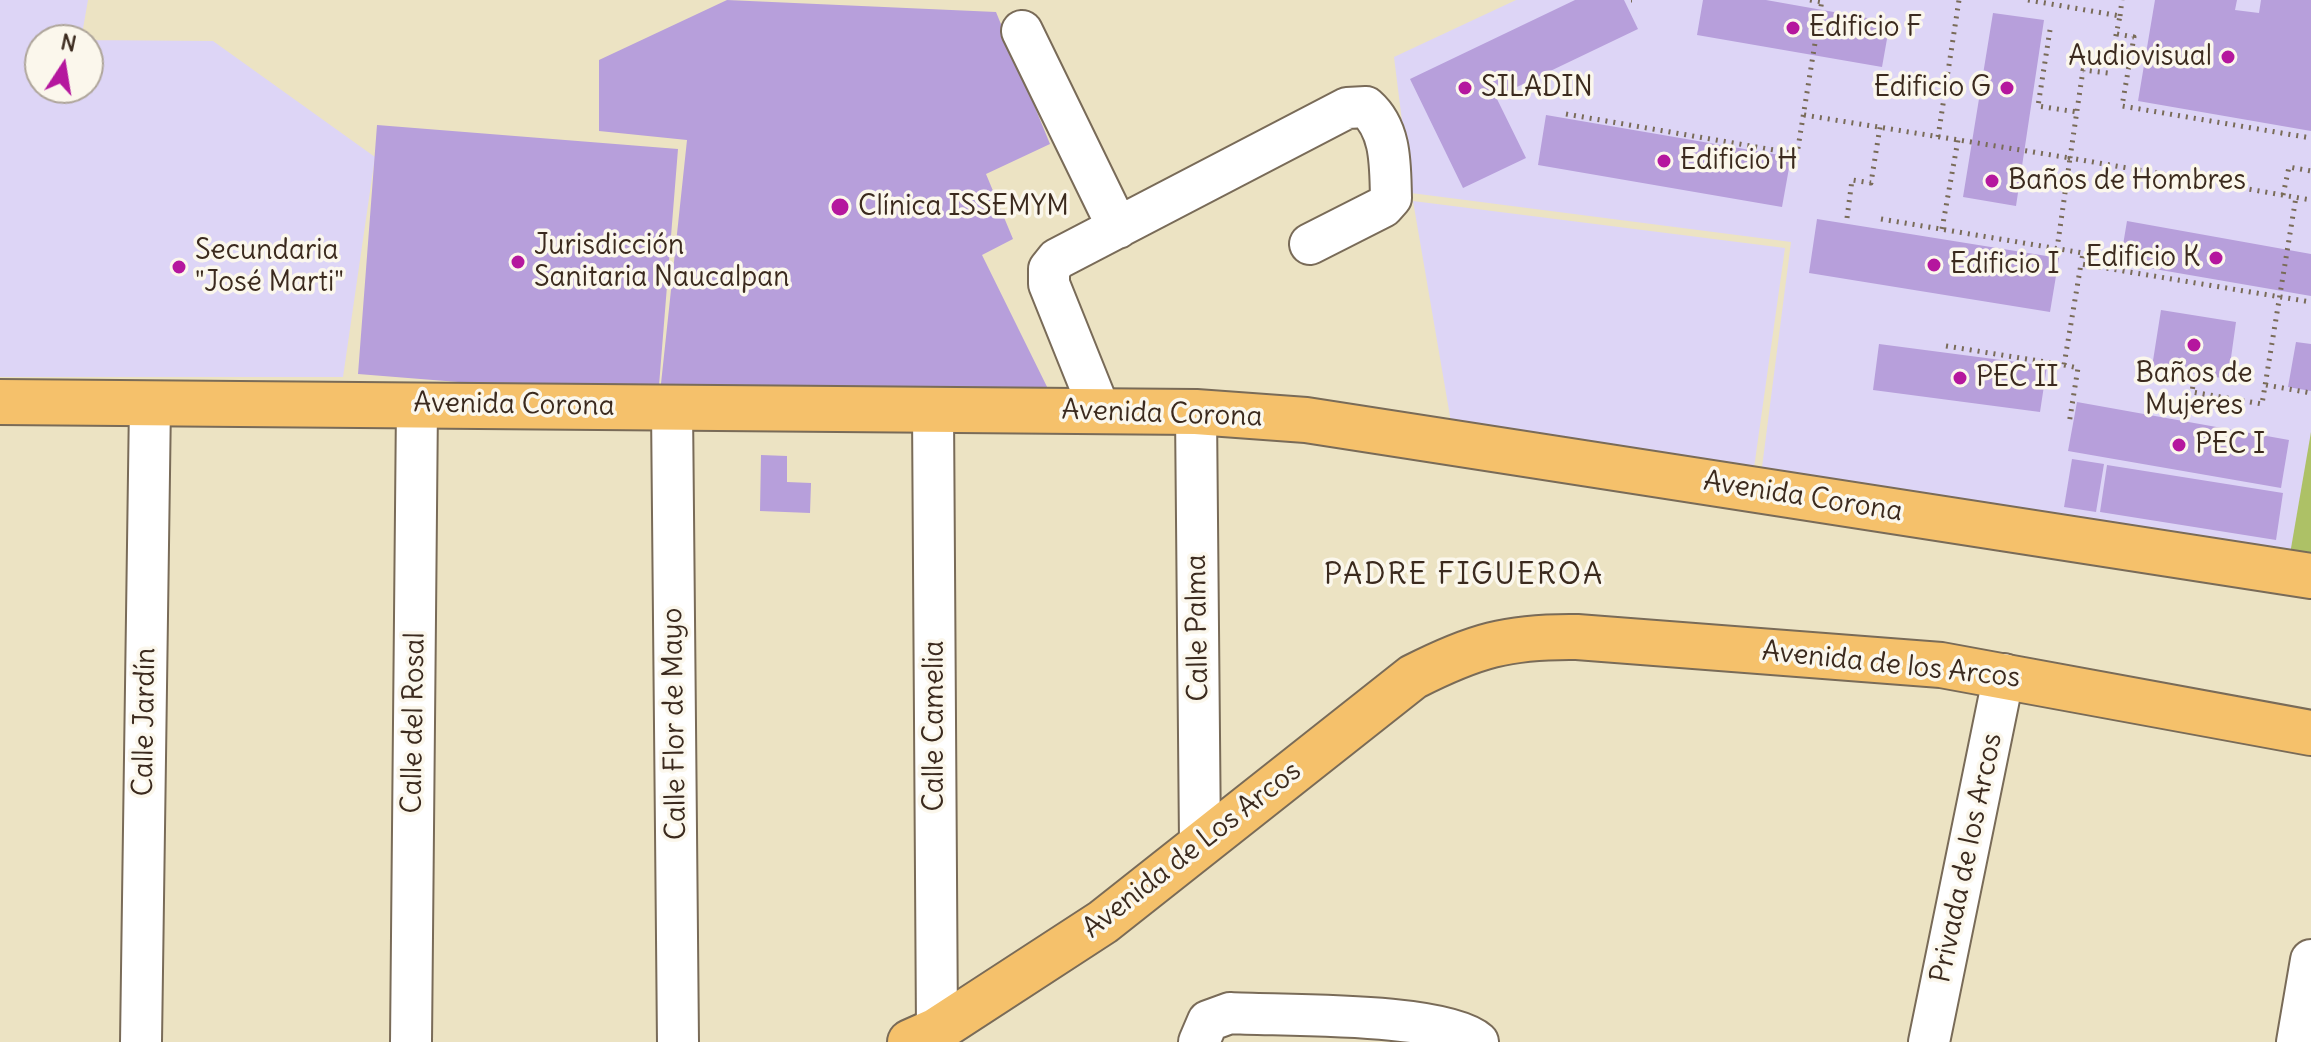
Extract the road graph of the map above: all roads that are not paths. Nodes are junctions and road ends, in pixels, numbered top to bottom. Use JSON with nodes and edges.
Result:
{"nodes":[{"id":1,"x":1022,"y":31,"type":"dead end"},
{"id":2,"x":1118,"y":228,"type":"junction"},
{"id":3,"x":1310,"y":244,"type":"dead end"},
{"id":4,"x":0,"y":402,"type":"edge"},
{"id":5,"x":150,"y":403,"type":"junction"},
{"id":6,"x":417,"y":404,"type":"junction"},
{"id":7,"x":672,"y":407,"type":"junction"},
{"id":8,"x":933,"y":410,"type":"junction"},
{"id":9,"x":1100,"y":411,"type":"junction"},
{"id":10,"x":1196,"y":412,"type":"junction"},
{"id":11,"x":2311,"y":576,"type":"edge"},
{"id":12,"x":1468,"y":649,"type":"joint"},
{"id":13,"x":2004,"y":674,"type":"junction"},
{"id":14,"x":2311,"y":733,"type":"edge"},
{"id":15,"x":1200,"y":843,"type":"junction"},
{"id":16,"x":2311,"y":960,"type":"edge"},
{"id":17,"x":1204,"y":1032,"type":"edge"},
{"id":18,"x":926,"y":1038,"type":"edge"},
{"id":19,"x":141,"y":1042,"type":"edge"},
{"id":20,"x":411,"y":1042,"type":"edge"},
{"id":21,"x":678,"y":1042,"type":"edge"},
{"id":22,"x":1478,"y":1042,"type":"edge"},
{"id":23,"x":1929,"y":1042,"type":"edge"},
{"id":24,"x":2297,"y":1042,"type":"edge"}],
"edges":[{"from":1,"to":2,"type":"street"},
{"from":2,"to":3,"type":"street"},
{"from":2,"to":9,"type":"street"},
{"from":4,"to":5,"type":"main road","name":"Avenida Corona"},
{"from":5,"to":6,"type":"main road","name":"Avenida Corona"},
{"from":5,"to":19,"type":"street","name":"Calle Jardín"},
{"from":6,"to":7,"type":"main road","name":"Avenida Corona"},
{"from":6,"to":20,"type":"street","name":"Calle del Rosal"},
{"from":7,"to":8,"type":"main road","name":"Avenida Corona"},
{"from":7,"to":21,"type":"street","name":"Calle Flor de Mayo"},
{"from":8,"to":9,"type":"main road","name":"Avenida Corona"},
{"from":8,"to":18,"type":"street","name":"Calle Camelia"},
{"from":9,"to":10,"type":"main road","name":"Avenida Corona"},
{"from":10,"to":11,"type":"main road","name":"Avenida Corona"},
{"from":10,"to":15,"type":"street","name":"Calle Palma"},
{"from":12,"to":13,"type":"main road","name":"Avenida de los Arcos"},
{"from":12,"to":15,"type":"main road","name":"Avenida de Los Arcos"},
{"from":13,"to":14,"type":"main road","name":"Avenida de los Arcos"},
{"from":13,"to":23,"type":"street","name":"Privada de los Arcos"},
{"from":15,"to":18,"type":"main road","name":"Avenida de Los Arcos"},
{"from":16,"to":24,"type":"street"},
{"from":17,"to":22,"type":"street"}]}
